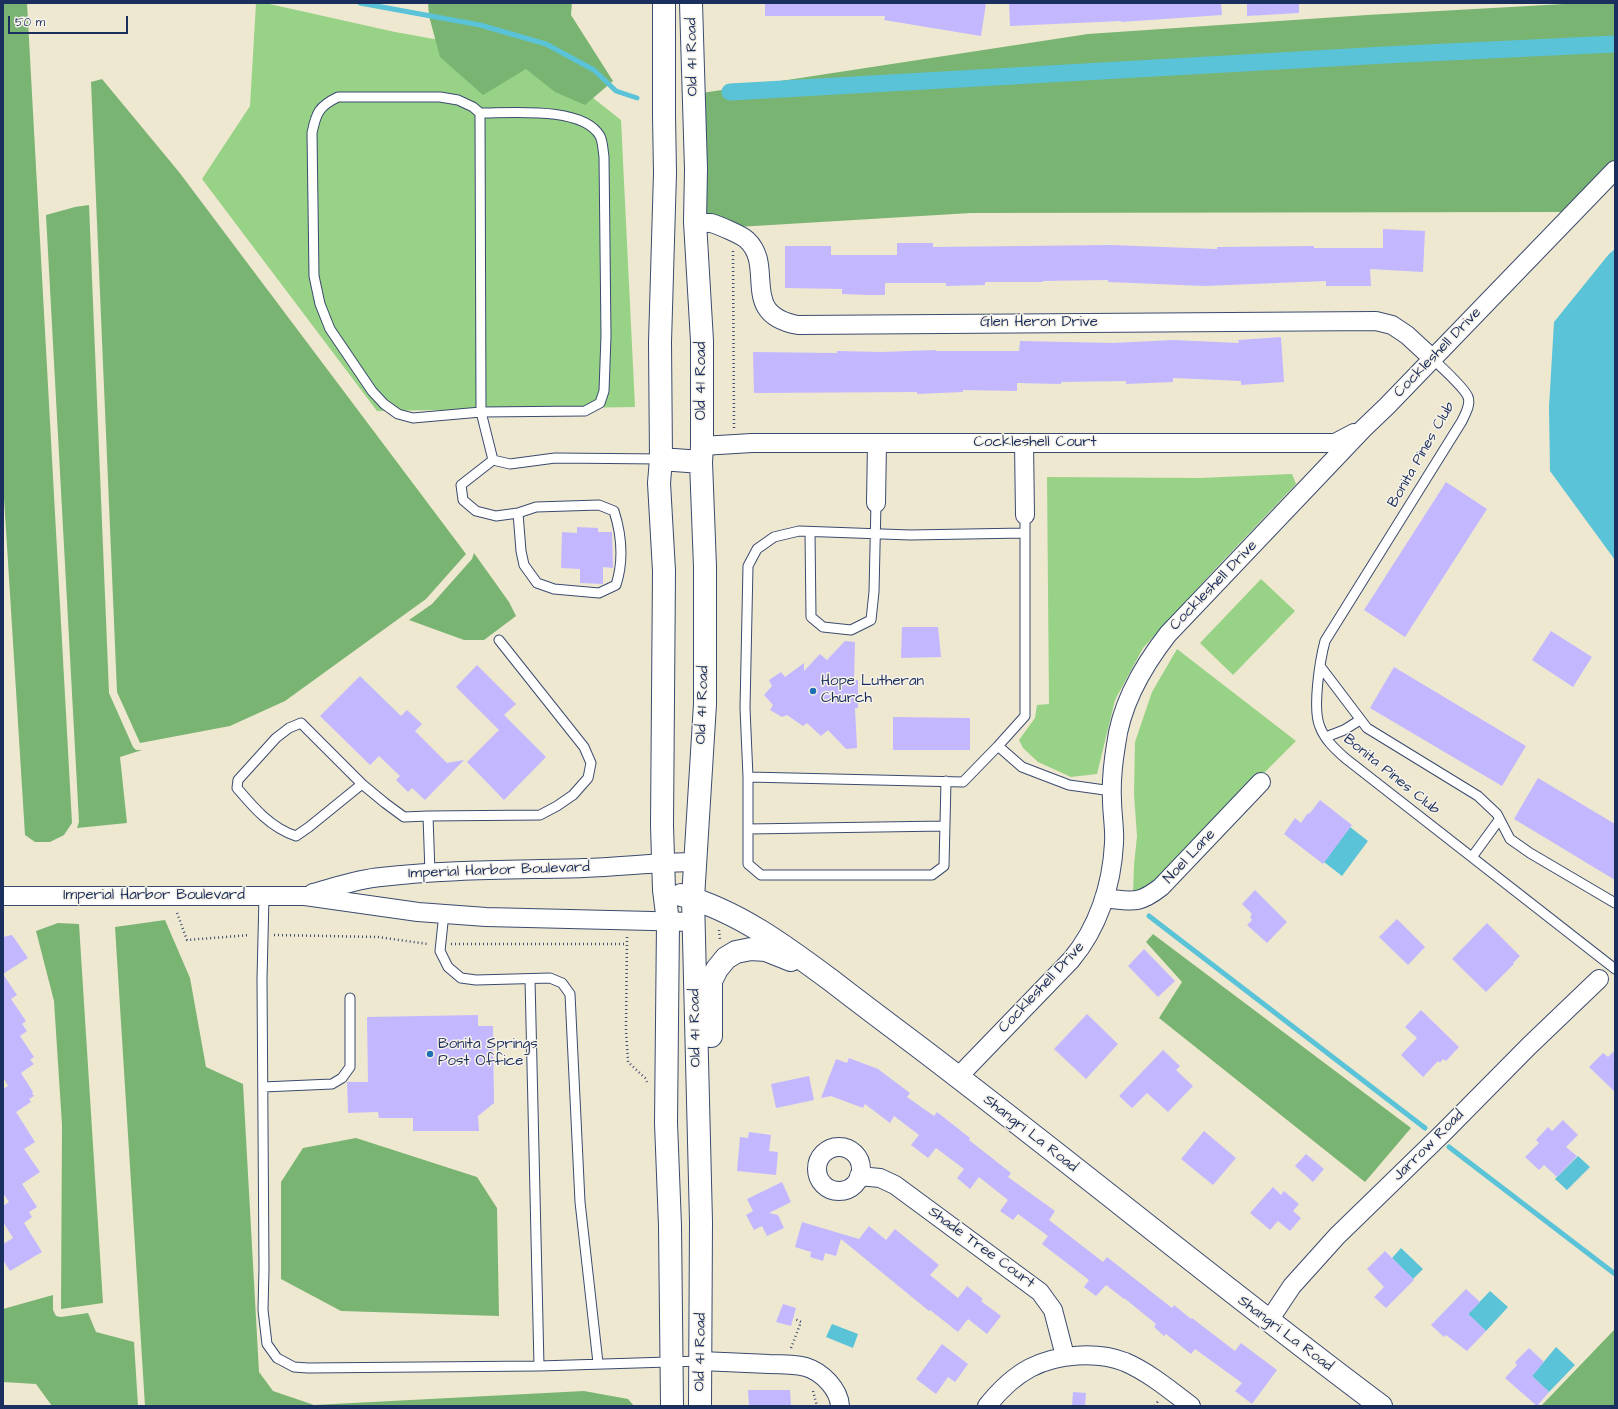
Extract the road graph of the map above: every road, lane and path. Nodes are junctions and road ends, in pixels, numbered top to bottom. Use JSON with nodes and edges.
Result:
{"nodes":[{"id":1,"x":664,"y":3,"type":"edge"},
{"id":2,"x":691,"y":3,"type":"edge"},
{"id":3,"x":480,"y":113,"type":"junction"},
{"id":4,"x":1615,"y":170,"type":"edge"},
{"id":5,"x":695,"y":222,"type":"junction"},
{"id":6,"x":733,"y":233,"type":"junction"},
{"id":7,"x":1433,"y":359,"type":"junction"},
{"id":8,"x":481,"y":412,"type":"junction"},
{"id":9,"x":1363,"y":429,"type":"junction"},
{"id":10,"x":734,"y":432,"type":"dead end"},
{"id":11,"x":877,"y":443,"type":"junction"},
{"id":12,"x":1024,"y":443,"type":"junction"},
{"id":13,"x":702,"y":454,"type":"junction"},
{"id":14,"x":661,"y":459,"type":"junction"},
{"id":15,"x":493,"y":460,"type":"junction"},
{"id":16,"x":876,"y":503,"type":"joint"},
{"id":17,"x":518,"y":513,"type":"junction"},
{"id":18,"x":1025,"y":515,"type":"joint"},
{"id":19,"x":810,"y":532,"type":"junction"},
{"id":20,"x":874,"y":533,"type":"junction"},
{"id":21,"x":1025,"y":533,"type":"junction"},
{"id":22,"x":499,"y":640,"type":"dead end"},
{"id":23,"x":1320,"y":666,"type":"junction"},
{"id":24,"x":1360,"y":720,"type":"junction"},
{"id":25,"x":1326,"y":737,"type":"junction"},
{"id":26,"x":998,"y":746,"type":"junction"},
{"id":27,"x":748,"y":777,"type":"junction"},
{"id":28,"x":946,"y":781,"type":"junction"},
{"id":29,"x":1261,"y":782,"type":"dead end"},
{"id":30,"x":362,"y":784,"type":"junction"},
{"id":31,"x":1112,"y":791,"type":"junction"},
{"id":32,"x":428,"y":816,"type":"junction"},
{"id":33,"x":1499,"y":820,"type":"junction"},
{"id":34,"x":945,"y":826,"type":"junction"},
{"id":35,"x":748,"y":829,"type":"junction"},
{"id":36,"x":1472,"y":857,"type":"junction"},
{"id":37,"x":663,"y":862,"type":"junction"},
{"id":38,"x":696,"y":862,"type":"junction"},
{"id":39,"x":430,"y":873,"type":"junction"},
{"id":40,"x":664,"y":890,"type":"junction"},
{"id":41,"x":3,"y":896,"type":"edge"},
{"id":42,"x":264,"y":896,"type":"junction"},
{"id":43,"x":305,"y":896,"type":"junction"},
{"id":44,"x":693,"y":898,"type":"junction"},
{"id":45,"x":1104,"y":898,"type":"junction"},
{"id":46,"x":1615,"y":903,"type":"edge"},
{"id":47,"x":175,"y":908,"type":"dead end"},
{"id":48,"x":444,"y":914,"type":"junction"},
{"id":49,"x":668,"y":922,"type":"junction"},
{"id":50,"x":693,"y":922,"type":"junction"},
{"id":51,"x":719,"y":929,"type":"dead end"},
{"id":52,"x":627,"y":932,"type":"dead end"},
{"id":53,"x":250,"y":935,"type":"dead end"},
{"id":54,"x":273,"y":935,"type":"dead end"},
{"id":55,"x":447,"y":944,"type":"dead end"},
{"id":56,"x":627,"y":944,"type":"junction"},
{"id":57,"x":720,"y":944,"type":"dead end"},
{"id":58,"x":431,"y":945,"type":"dead end"},
{"id":59,"x":813,"y":967,"type":"junction"},
{"id":60,"x":1615,"y":968,"type":"edge"},
{"id":61,"x":530,"y":978,"type":"junction"},
{"id":62,"x":1599,"y":979,"type":"dead end"},
{"id":63,"x":350,"y":998,"type":"dead end"},
{"id":64,"x":958,"y":1077,"type":"junction"},
{"id":65,"x":647,"y":1083,"type":"dead end"},
{"id":66,"x":263,"y":1087,"type":"junction"},
{"id":67,"x":859,"y":1176,"type":"dead end"},
{"id":68,"x":701,"y":1222,"type":"junction"},
{"id":69,"x":795,"y":1319,"type":"dead end"},
{"id":70,"x":1268,"y":1322,"type":"junction"},
{"id":71,"x":790,"y":1350,"type":"dead end"},
{"id":72,"x":1065,"y":1356,"type":"junction"},
{"id":73,"x":701,"y":1360,"type":"junction"},
{"id":74,"x":671,"y":1361,"type":"junction"},
{"id":75,"x":598,"y":1363,"type":"junction"},
{"id":76,"x":539,"y":1366,"type":"junction"},
{"id":77,"x":813,"y":1390,"type":"dead end"},
{"id":78,"x":672,"y":1406,"type":"edge"},
{"id":79,"x":700,"y":1406,"type":"edge"},
{"id":80,"x":817,"y":1406,"type":"edge"},
{"id":81,"x":840,"y":1406,"type":"edge"},
{"id":82,"x":987,"y":1406,"type":"edge"},
{"id":83,"x":1191,"y":1406,"type":"edge"},
{"id":84,"x":1381,"y":1406,"type":"edge"}],
"edges":[{"from":1,"to":14,"type":"street","name":"Old 41 Road"},
{"from":2,"to":5,"type":"street","name":"Old 41 Road"},
{"from":3,"to":8,"type":"lane"},
{"from":3,"to":8,"type":"lane"},
{"from":3,"to":8,"type":"lane"},
{"from":4,"to":7,"type":"street","name":"Cockleshell Drive"},
{"from":5,"to":6,"type":"street","name":"Glen Heron Drive"},
{"from":5,"to":13,"type":"street","name":"Old 41 Road"},
{"from":6,"to":7,"type":"street","name":"Glen Heron Drive"},
{"from":6,"to":10,"type":"path"},
{"from":7,"to":9,"type":"street","name":"Cockleshell Drive"},
{"from":7,"to":23,"type":"lane","name":"Bonita Pines Club"},
{"from":8,"to":15,"type":"lane"},
{"from":9,"to":12,"type":"street","name":"Cockleshell Court"},
{"from":9,"to":31,"type":"street","name":"Cockleshell Drive"},
{"from":11,"to":12,"type":"street","name":"Cockleshell Court"},
{"from":11,"to":13,"type":"street","name":"Cockleshell Court"},
{"from":11,"to":16,"type":"street"},
{"from":12,"to":18,"type":"street"},
{"from":13,"to":14,"type":"street"},
{"from":13,"to":38,"type":"street","name":"Old 41 Road"},
{"from":14,"to":15,"type":"lane"},
{"from":14,"to":37,"type":"street","name":"Old 41 Road"},
{"from":15,"to":17,"type":"lane"},
{"from":16,"to":20,"type":"lane"},
{"from":17,"to":17,"type":"lane"},
{"from":18,"to":21,"type":"lane"},
{"from":19,"to":20,"type":"lane"},
{"from":19,"to":20,"type":"lane"},
{"from":19,"to":27,"type":"lane"},
{"from":20,"to":21,"type":"lane"},
{"from":21,"to":26,"type":"lane"},
{"from":22,"to":32,"type":"lane"},
{"from":23,"to":24,"type":"lane"},
{"from":23,"to":25,"type":"lane","name":"Bonita Pines Club"},
{"from":24,"to":25,"type":"lane"},
{"from":24,"to":33,"type":"lane"},
{"from":25,"to":36,"type":"lane","name":"Bonita Pines Club"},
{"from":26,"to":28,"type":"lane"},
{"from":26,"to":31,"type":"lane"},
{"from":27,"to":28,"type":"lane"},
{"from":27,"to":35,"type":"lane"},
{"from":28,"to":34,"type":"lane"},
{"from":29,"to":45,"type":"street","name":"Noel Lane"},
{"from":30,"to":30,"type":"lane"},
{"from":30,"to":32,"type":"lane"},
{"from":31,"to":45,"type":"street","name":"Cockleshell Drive"},
{"from":32,"to":39,"type":"lane"},
{"from":33,"to":36,"type":"lane"},
{"from":33,"to":46,"type":"lane"},
{"from":34,"to":35,"type":"lane"},
{"from":34,"to":35,"type":"lane"},
{"from":36,"to":60,"type":"lane","name":"Bonita Pines Club"},
{"from":37,"to":38,"type":"street","name":"Imperial Harbor Boulevard"},
{"from":37,"to":39,"type":"street","name":"Imperial Harbor Boulevard"},
{"from":37,"to":40,"type":"street","name":"Old 41 Road"},
{"from":38,"to":44,"type":"street","name":"Old 41 Road"},
{"from":39,"to":43,"type":"street","name":"Imperial Harbor Boulevard"},
{"from":40,"to":44,"type":"street","name":"Shangri La Road"},
{"from":40,"to":49,"type":"street","name":"Old 41 Road"},
{"from":41,"to":42,"type":"street","name":"Imperial Harbor Boulevard"},
{"from":42,"to":43,"type":"street","name":"Imperial Harbor Boulevard"},
{"from":42,"to":66,"type":"lane"},
{"from":43,"to":48,"type":"street","name":"Imperial Harbor Boulevard"},
{"from":44,"to":50,"type":"street","name":"Old 41 Road"},
{"from":44,"to":59,"type":"street","name":"Shangri La Road"},
{"from":45,"to":64,"type":"street","name":"Cockleshell Drive"},
{"from":47,"to":53,"type":"path"},
{"from":48,"to":49,"type":"street","name":"Imperial Harbor Boulevard"},
{"from":48,"to":61,"type":"lane"},
{"from":49,"to":50,"type":"street","name":"Imperial Harbor Boulevard"},
{"from":49,"to":74,"type":"street","name":"Old 41 Road"},
{"from":50,"to":68,"type":"street","name":"Old 41 Road"},
{"from":51,"to":57,"type":"path"},
{"from":52,"to":56,"type":"path"},
{"from":54,"to":58,"type":"path"},
{"from":55,"to":56,"type":"path"},
{"from":56,"to":65,"type":"path"},
{"from":59,"to":64,"type":"street","name":"Shangri La Road"},
{"from":59,"to":68,"type":"street"},
{"from":61,"to":75,"type":"lane"},
{"from":61,"to":76,"type":"lane"},
{"from":62,"to":70,"type":"street","name":"Jarrow Road"},
{"from":63,"to":66,"type":"lane"},
{"from":64,"to":70,"type":"street","name":"Shangri La Road"},
{"from":66,"to":76,"type":"lane"},
{"from":67,"to":72,"type":"street","name":"Shade Tree Court"},
{"from":68,"to":73,"type":"street","name":"Old 41 Road"},
{"from":69,"to":71,"type":"path"},
{"from":70,"to":84,"type":"street","name":"Shangri La Road"},
{"from":72,"to":82,"type":"street"},
{"from":72,"to":83,"type":"street"},
{"from":73,"to":74,"type":"lane"},
{"from":73,"to":79,"type":"street","name":"Old 41 Road"},
{"from":73,"to":81,"type":"street"},
{"from":74,"to":75,"type":"lane"},
{"from":74,"to":78,"type":"street","name":"Old 41 Road"},
{"from":75,"to":76,"type":"lane"},
{"from":77,"to":80,"type":"path"}]}
